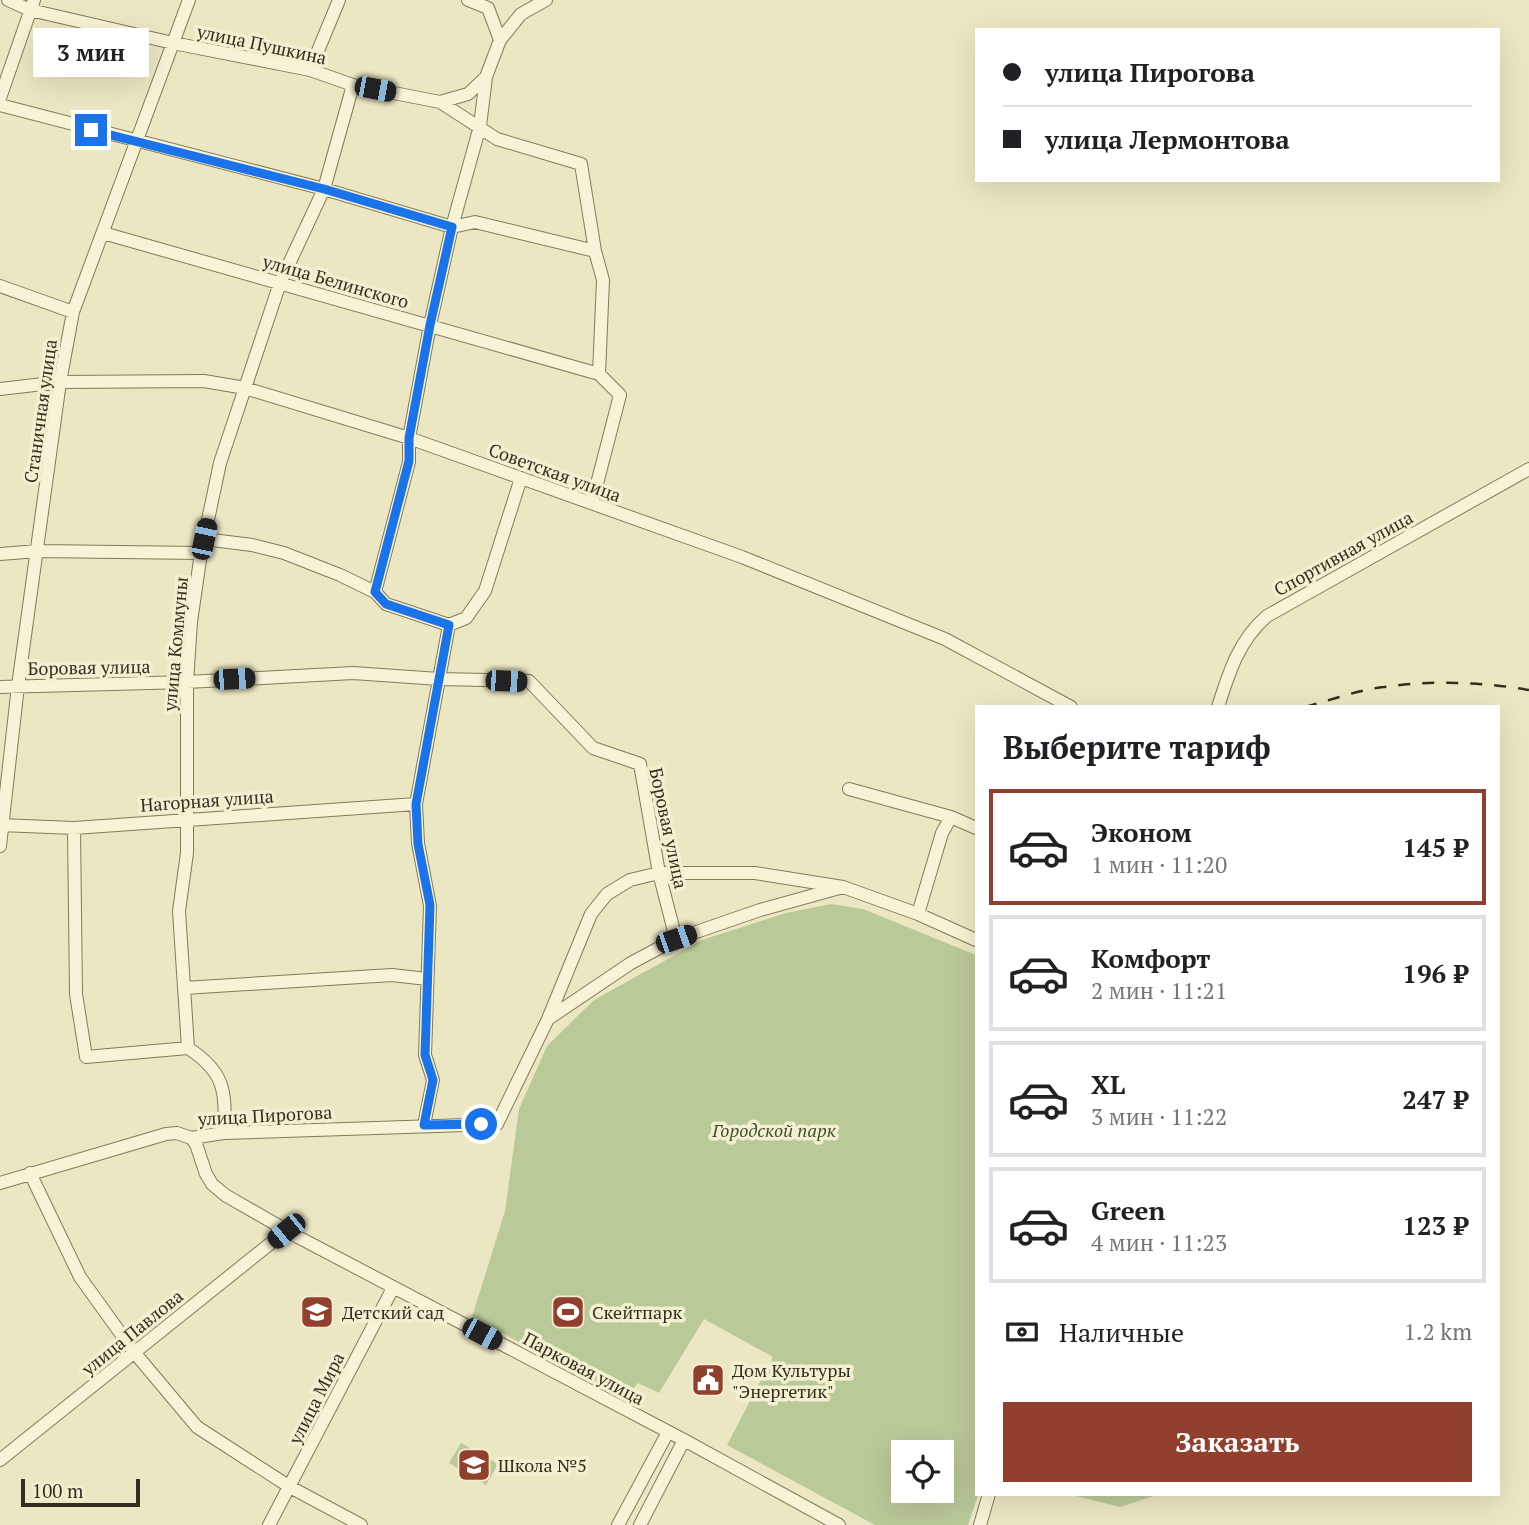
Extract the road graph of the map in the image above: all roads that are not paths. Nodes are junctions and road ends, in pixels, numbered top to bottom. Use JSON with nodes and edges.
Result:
{"nodes":[{"id":1,"x":8,"y":0,"type":"edge"},
{"id":2,"x":189,"y":0,"type":"edge"},
{"id":3,"x":339,"y":0,"type":"edge"},
{"id":4,"x":468,"y":0,"type":"edge"},
{"id":5,"x":546,"y":0,"type":"edge"},
{"id":6,"x":32,"y":5,"type":"edge"},
{"id":7,"x":500,"y":40,"type":"junction"},
{"id":8,"x":173,"y":43,"type":"junction"},
{"id":9,"x":310,"y":70,"type":"junction"},
{"id":10,"x":486,"y":77,"type":"junction"},
{"id":11,"x":353,"y":85,"type":"junction"},
{"id":12,"x":0,"y":98,"type":"edge"},
{"id":13,"x":440,"y":102,"type":"junction"},
{"id":14,"x":0,"y":105,"type":"edge"},
{"id":15,"x":481,"y":126,"type":"junction"},
{"id":16,"x":137,"y":142,"type":"junction"},
{"id":17,"x":324,"y":189,"type":"junction"},
{"id":18,"x":452,"y":227,"type":"junction"},
{"id":19,"x":103,"y":233,"type":"junction"},
{"id":20,"x":595,"y":251,"type":"junction"},
{"id":21,"x":280,"y":283,"type":"junction"},
{"id":22,"x":0,"y":286,"type":"edge"},
{"id":23,"x":73,"y":312,"type":"junction"},
{"id":24,"x":430,"y":325,"type":"junction"},
{"id":25,"x":599,"y":374,"type":"junction"},
{"id":26,"x":60,"y":382,"type":"junction"},
{"id":27,"x":245,"y":388,"type":"junction"},
{"id":28,"x":0,"y":389,"type":"edge"},
{"id":29,"x":409,"y":438,"type":"junction"},
{"id":30,"x":1529,"y":470,"type":"edge"},
{"id":31,"x":521,"y":478,"type":"junction"},
{"id":32,"x":592,"y":503,"type":"junction"},
{"id":33,"x":204,"y":539,"type":"junction"},
{"id":34,"x":38,"y":551,"type":"junction"},
{"id":35,"x":201,"y":553,"type":"junction"},
{"id":36,"x":0,"y":554,"type":"edge"},
{"id":37,"x":375,"y":592,"type":"junction"},
{"id":38,"x":449,"y":625,"type":"junction"},
{"id":39,"x":439,"y":679,"type":"junction"},
{"id":40,"x":187,"y":682,"type":"junction"},
{"id":41,"x":18,"y":685,"type":"junction"},
{"id":42,"x":0,"y":687,"type":"edge"},
{"id":43,"x":1067,"y":705,"type":"edge"},
{"id":44,"x":1219,"y":705,"type":"edge"},
{"id":45,"x":849,"y":789,"type":"dead end"},
{"id":46,"x":416,"y":804,"type":"junction"},
{"id":47,"x":951,"y":817,"type":"junction"},
{"id":48,"x":185,"y":818,"type":"junction"},
{"id":49,"x":1,"y":825,"type":"edge"},
{"id":50,"x":74,"y":828,"type":"junction"},
{"id":51,"x":975,"y":828,"type":"edge"},
{"id":52,"x":0,"y":846,"type":"edge"},
{"id":53,"x":659,"y":873,"type":"junction"},
{"id":54,"x":843,"y":887,"type":"junction"},
{"id":55,"x":918,"y":914,"type":"junction"},
{"id":56,"x":676,"y":939,"type":"junction"},
{"id":57,"x":975,"y":940,"type":"edge"},
{"id":58,"x":427,"y":978,"type":"junction"},
{"id":59,"x":184,"y":988,"type":"junction"},
{"id":60,"x":548,"y":1019,"type":"junction"},
{"id":61,"x":188,"y":1048,"type":"junction"},
{"id":62,"x":424,"y":1125,"type":"junction"},
{"id":63,"x":224,"y":1133,"type":"junction"},
{"id":64,"x":191,"y":1138,"type":"junction"},
{"id":65,"x":30,"y":1173,"type":"junction"},
{"id":66,"x":0,"y":1183,"type":"edge"},
{"id":67,"x":286,"y":1231,"type":"junction"},
{"id":68,"x":393,"y":1288,"type":"junction"},
{"id":69,"x":134,"y":1352,"type":"junction"},
{"id":70,"x":668,"y":1432,"type":"junction"},
{"id":71,"x":684,"y":1440,"type":"junction"},
{"id":72,"x":0,"y":1460,"type":"edge"},
{"id":73,"x":290,"y":1487,"type":"junction"},
{"id":74,"x":988,"y":1496,"type":"edge"},
{"id":75,"x":269,"y":1525,"type":"edge"},
{"id":76,"x":361,"y":1525,"type":"edge"},
{"id":77,"x":618,"y":1525,"type":"edge"},
{"id":78,"x":640,"y":1525,"type":"edge"},
{"id":79,"x":839,"y":1525,"type":"edge"},
{"id":80,"x":980,"y":1525,"type":"edge"}],
"edges":[{"from":1,"to":6,"type":"street","name":"улица Пушкина"},
{"from":2,"to":8,"type":"street","name":"Станичная улица"},
{"from":3,"to":9,"type":"street"},
{"from":4,"to":7,"type":"street"},
{"from":5,"to":7,"type":"street"},
{"from":6,"to":8,"type":"street","name":"улица Пушкина"},
{"from":6,"to":12,"type":"street"},
{"from":7,"to":10,"type":"street"},
{"from":8,"to":9,"type":"street","name":"улица Пушкина"},
{"from":8,"to":16,"type":"street","name":"Станичная улица"},
{"from":9,"to":11,"type":"street","name":"улица Пушкина"},
{"from":10,"to":13,"type":"street"},
{"from":10,"to":15,"type":"street"},
{"from":11,"to":13,"type":"street","name":"улица Пушкина"},
{"from":11,"to":17,"type":"street","name":"улица Коммуны"},
{"from":13,"to":15,"type":"street","name":"улица Пушкина"},
{"from":14,"to":16,"type":"street"},
{"from":15,"to":18,"type":"street"},
{"from":15,"to":20,"type":"street","name":"улица Пушкина"},
{"from":16,"to":17,"type":"street"},
{"from":16,"to":19,"type":"street","name":"Станичная улица"},
{"from":17,"to":18,"type":"street"},
{"from":17,"to":21,"type":"street","name":"улица Коммуны"},
{"from":18,"to":20,"type":"street"},
{"from":18,"to":24,"type":"street"},
{"from":19,"to":21,"type":"street","name":"улица Белинского"},
{"from":19,"to":23,"type":"street","name":"Станичная улица"},
{"from":20,"to":25,"type":"street"},
{"from":21,"to":24,"type":"street","name":"улица Белинского"},
{"from":21,"to":27,"type":"street","name":"улица Коммуны"},
{"from":22,"to":23,"type":"street"},
{"from":23,"to":26,"type":"street","name":"Станичная улица"},
{"from":24,"to":25,"type":"street","name":"улица Белинского"},
{"from":24,"to":29,"type":"street"},
{"from":25,"to":32,"type":"street"},
{"from":26,"to":27,"type":"street","name":"Советская улица"},
{"from":26,"to":28,"type":"street","name":"Советская улица"},
{"from":26,"to":34,"type":"street","name":"Станичная улица"},
{"from":27,"to":29,"type":"street","name":"Советская улица"},
{"from":27,"to":33,"type":"street","name":"улица Коммуны"},
{"from":29,"to":31,"type":"street","name":"Советская улица"},
{"from":29,"to":37,"type":"street"},
{"from":30,"to":44,"type":"street","name":"Спортивная улица"},
{"from":31,"to":32,"type":"street","name":"Советская улица"},
{"from":31,"to":38,"type":"street"},
{"from":32,"to":43,"type":"street","name":"Советская улица"},
{"from":33,"to":35,"type":"street","name":"улица Коммуны"},
{"from":33,"to":37,"type":"street"},
{"from":34,"to":35,"type":"street"},
{"from":34,"to":36,"type":"street"},
{"from":34,"to":41,"type":"street","name":"Станичная улица"},
{"from":35,"to":40,"type":"street","name":"улица Коммуны"},
{"from":37,"to":38,"type":"street"},
{"from":38,"to":39,"type":"street"},
{"from":39,"to":40,"type":"street","name":"Боровая улица"},
{"from":39,"to":46,"type":"street"},
{"from":39,"to":53,"type":"street","name":"Боровая улица"},
{"from":40,"to":41,"type":"street","name":"Боровая улица"},
{"from":40,"to":48,"type":"street","name":"улица Коммуны"},
{"from":41,"to":42,"type":"street","name":"Боровая улица"},
{"from":41,"to":49,"type":"street","name":"Станичная улица"},
{"from":45,"to":47,"type":"street"},
{"from":46,"to":48,"type":"street","name":"Нагорная улица"},
{"from":46,"to":58,"type":"street"},
{"from":47,"to":51,"type":"street"},
{"from":47,"to":55,"type":"street"},
{"from":48,"to":50,"type":"street","name":"Нагорная улица"},
{"from":48,"to":59,"type":"street","name":"улица Коммуны"},
{"from":49,"to":50,"type":"street","name":"Нагорная улица"},
{"from":49,"to":52,"type":"street","name":"Станичная улица"},
{"from":50,"to":61,"type":"street"},
{"from":53,"to":54,"type":"street"},
{"from":53,"to":56,"type":"street","name":"Боровая улица"},
{"from":53,"to":60,"type":"street"},
{"from":54,"to":55,"type":"street"},
{"from":54,"to":56,"type":"street"},
{"from":55,"to":57,"type":"street"},
{"from":56,"to":60,"type":"street"},
{"from":58,"to":59,"type":"street"},
{"from":58,"to":62,"type":"street"},
{"from":59,"to":61,"type":"street","name":"улица Коммуны"},
{"from":60,"to":62,"type":"street","name":"улица Пирогова"},
{"from":61,"to":63,"type":"street"},
{"from":62,"to":63,"type":"street","name":"улица Пирогова"},
{"from":63,"to":64,"type":"street","name":"улица Пирогова"},
{"from":64,"to":65,"type":"street","name":"улица Пирогова"},
{"from":64,"to":67,"type":"street","name":"Парковая улица"},
{"from":65,"to":66,"type":"street","name":"улица Пирогова"},
{"from":65,"to":69,"type":"street"},
{"from":67,"to":68,"type":"street","name":"Парковая улица"},
{"from":67,"to":69,"type":"street","name":"улица Павлова"},
{"from":68,"to":70,"type":"street","name":"Парковая улица"},
{"from":68,"to":73,"type":"street","name":"улица Мира"},
{"from":69,"to":72,"type":"street","name":"улица Павлова"},
{"from":69,"to":73,"type":"street"},
{"from":70,"to":71,"type":"street","name":"Парковая улица"},
{"from":70,"to":77,"type":"street"},
{"from":71,"to":78,"type":"street"},
{"from":71,"to":79,"type":"street","name":"Парковая улица"},
{"from":73,"to":75,"type":"street","name":"улица Мира"},
{"from":73,"to":76,"type":"street"},
{"from":74,"to":80,"type":"street"}]}
